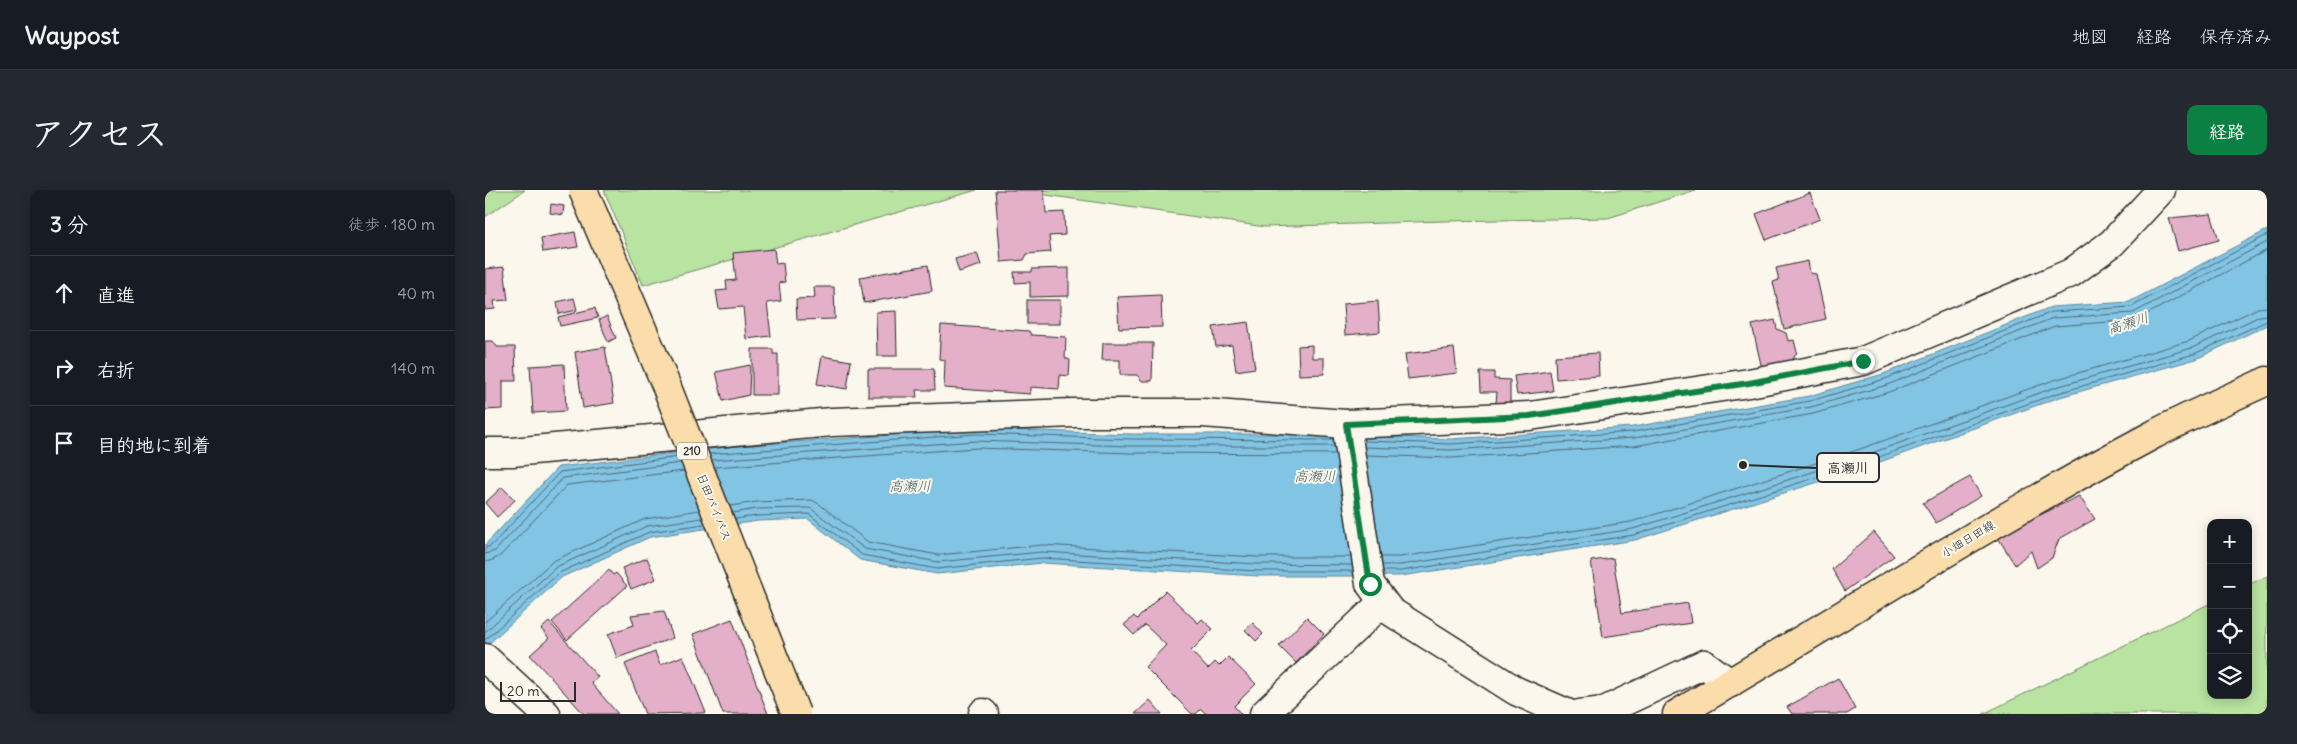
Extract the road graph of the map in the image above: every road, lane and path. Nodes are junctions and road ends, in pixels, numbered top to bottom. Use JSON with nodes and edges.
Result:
{"nodes":[{"id":1,"x":583,"y":190,"type":"edge"},
{"id":2,"x":2161,"y":190,"type":"edge"},
{"id":3,"x":2267,"y":381,"type":"edge"},
{"id":4,"x":1346,"y":424,"type":"junction"},
{"id":5,"x":485,"y":452,"type":"edge"},
{"id":6,"x":1377,"y":593,"type":"junction"},
{"id":7,"x":488,"y":661,"type":"edge"},
{"id":8,"x":1730,"y":683,"type":"junction"},
{"id":9,"x":546,"y":714,"type":"edge"},
{"id":10,"x":796,"y":714,"type":"edge"},
{"id":11,"x":1264,"y":714,"type":"edge"},
{"id":12,"x":1569,"y":714,"type":"edge"},
{"id":13,"x":1580,"y":714,"type":"edge"},
{"id":14,"x":1677,"y":714,"type":"edge"}],
"edges":[{"from":1,"to":10,"type":"main road","name":"日田バイパス","number":"210","bridge":true},
{"from":2,"to":4,"type":"street"},
{"from":3,"to":8,"type":"main road","name":"小畑日田線"},
{"from":4,"to":5,"type":"street"},
{"from":4,"to":6,"type":"street"},
{"from":6,"to":11,"type":"street"},
{"from":6,"to":12,"type":"street"},
{"from":7,"to":9,"type":"street"},
{"from":8,"to":13,"type":"street"},
{"from":8,"to":14,"type":"main road","name":"小畑日田線"}]}
